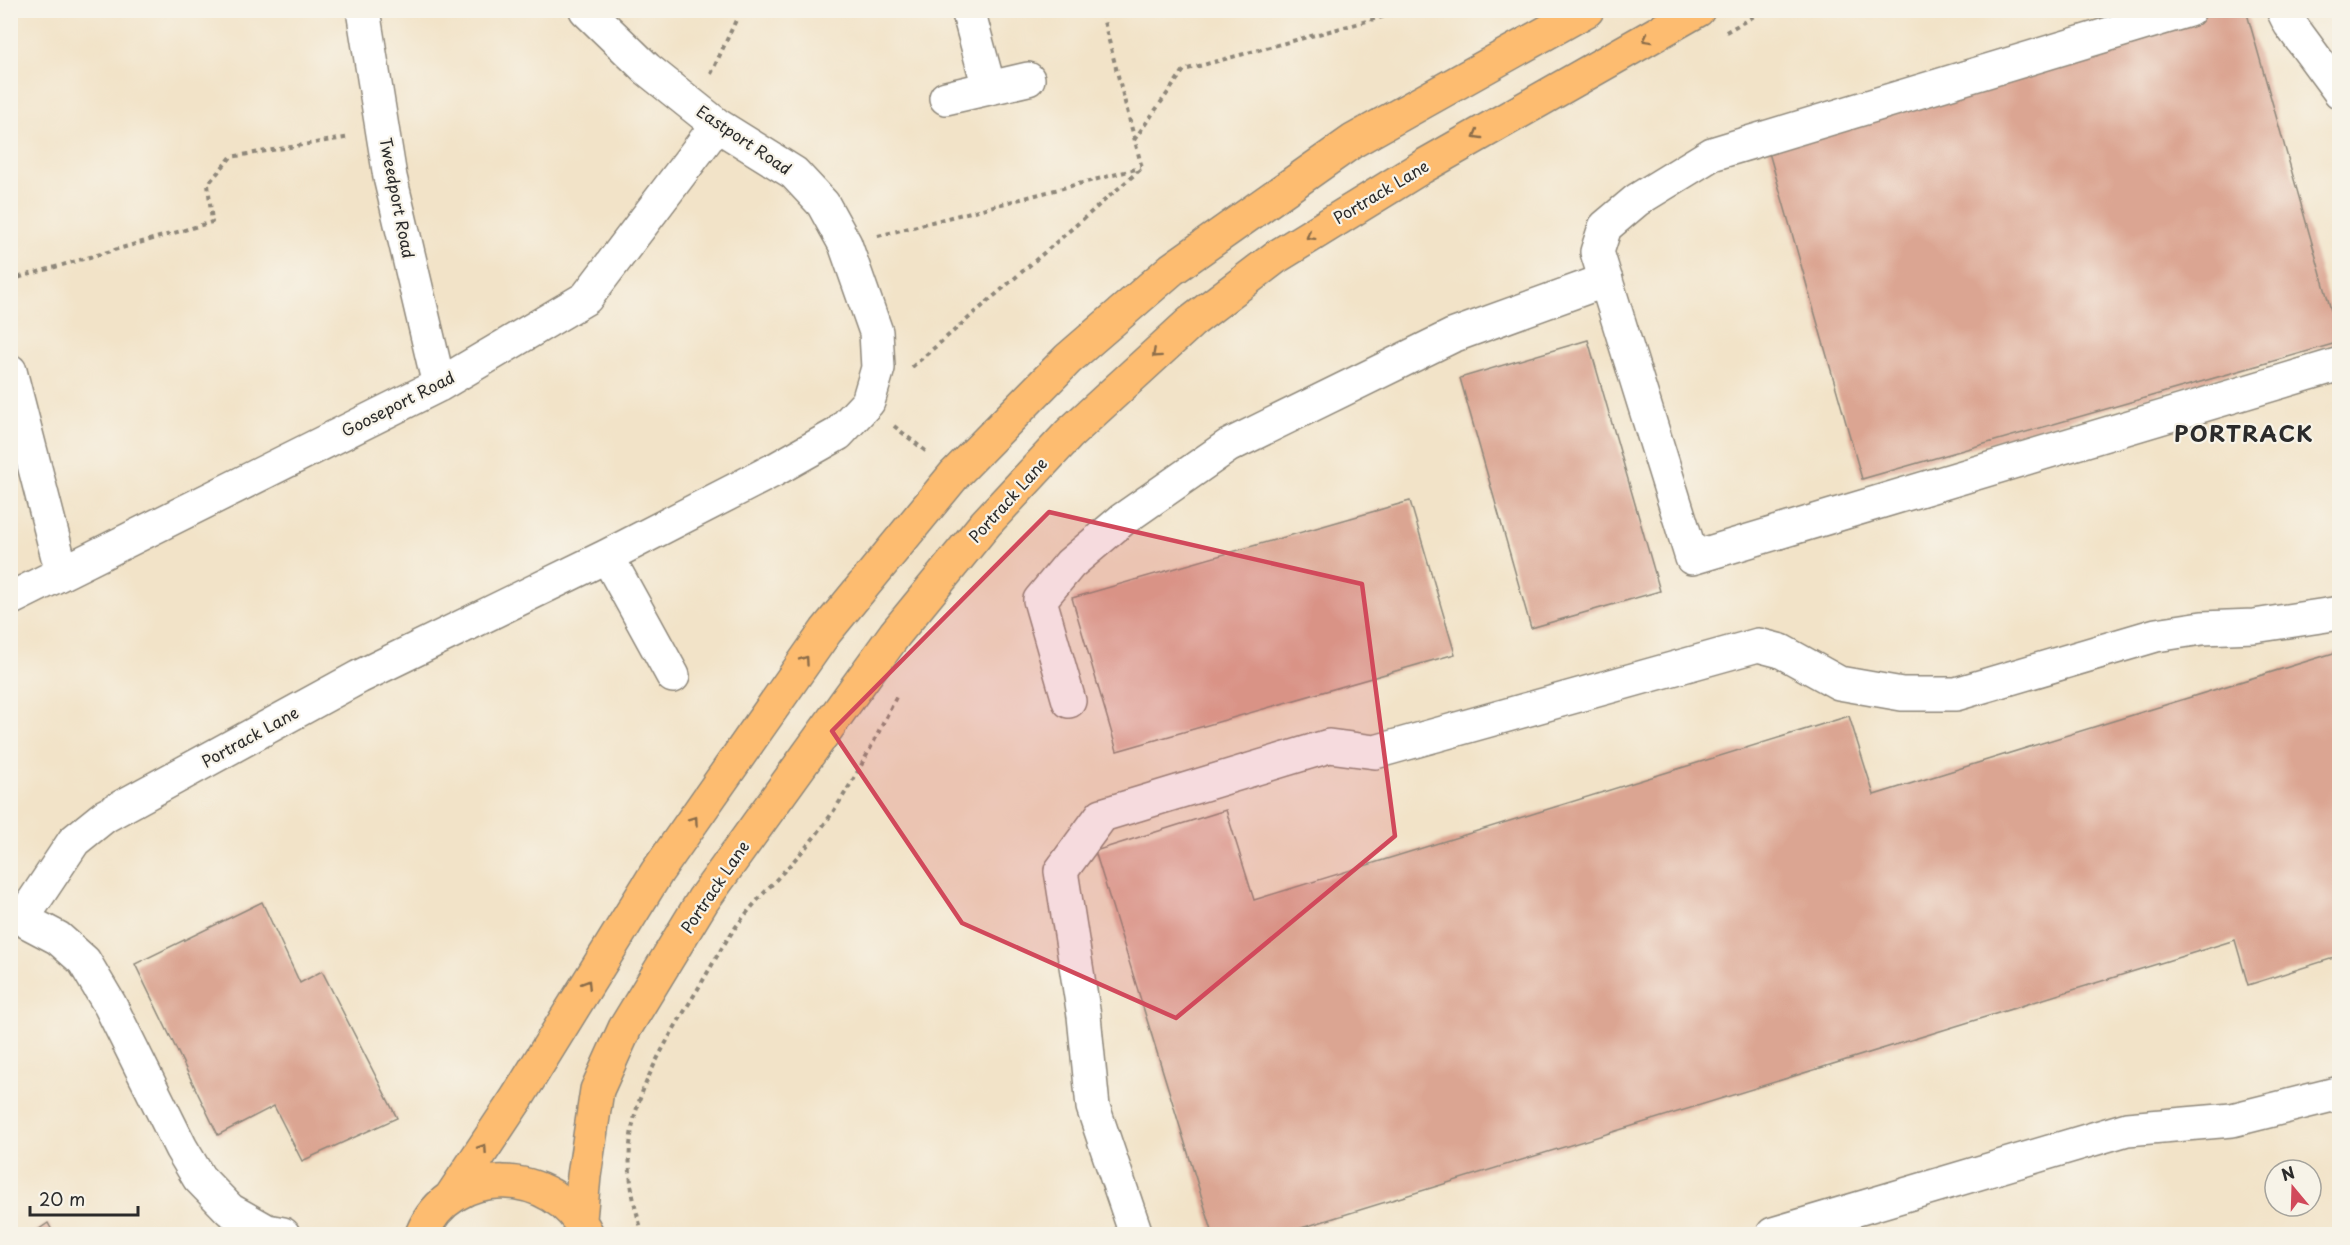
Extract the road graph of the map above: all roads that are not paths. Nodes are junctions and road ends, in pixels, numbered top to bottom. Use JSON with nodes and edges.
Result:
{"nodes":[{"id":1,"x":363,"y":10,"type":"edge"},
{"id":2,"x":586,"y":10,"type":"edge"},
{"id":3,"x":968,"y":10,"type":"edge"},
{"id":4,"x":1587,"y":10,"type":"edge"},
{"id":5,"x":1698,"y":10,"type":"edge"},
{"id":6,"x":2189,"y":10,"type":"edge"},
{"id":7,"x":2283,"y":10,"type":"edge"},
{"id":8,"x":1028,"y":79,"type":"dead end"},
{"id":9,"x":989,"y":88,"type":"junction"},
{"id":10,"x":2340,"y":92,"type":"edge"},
{"id":11,"x":946,"y":98,"type":"dead end"},
{"id":12,"x":706,"y":116,"type":"junction"},
{"id":13,"x":1606,"y":280,"type":"junction"},
{"id":14,"x":2340,"y":364,"type":"edge"},
{"id":15,"x":10,"y":371,"type":"edge"},
{"id":16,"x":439,"y":385,"type":"junction"},
{"id":17,"x":868,"y":402,"type":"joint"},
{"id":18,"x":607,"y":556,"type":"junction"},
{"id":19,"x":62,"y":573,"type":"junction"},
{"id":20,"x":10,"y":599,"type":"edge"},
{"id":21,"x":2340,"y":613,"type":"edge"},
{"id":22,"x":673,"y":676,"type":"dead end"},
{"id":23,"x":1069,"y":701,"type":"dead end"},
{"id":24,"x":16,"y":918,"type":"edge"},
{"id":25,"x":2340,"y":1093,"type":"edge"},
{"id":26,"x":451,"y":1197,"type":"junction"},
{"id":27,"x":584,"y":1227,"type":"edge"},
{"id":28,"x":272,"y":1233,"type":"edge"},
{"id":29,"x":422,"y":1234,"type":"edge"},
{"id":30,"x":1136,"y":1234,"type":"edge"},
{"id":31,"x":1773,"y":1234,"type":"edge"}],
"edges":[{"from":1,"to":16,"type":"street","name":"Tweedport Road"},
{"from":2,"to":12,"type":"street","name":"Eastport Road"},
{"from":3,"to":9,"type":"street"},
{"from":26,"to":4,"type":"main road","one_way":true},
{"from":5,"to":27,"type":"main road","name":"Portrack Lane","one_way":true},
{"from":6,"to":13,"type":"street"},
{"from":7,"to":10,"type":"street"},
{"from":8,"to":9,"type":"street"},
{"from":9,"to":11,"type":"street"},
{"from":12,"to":16,"type":"street","name":"Gooseport Road"},
{"from":12,"to":17,"type":"street","name":"Eastport Road"},
{"from":13,"to":14,"type":"street"},
{"from":13,"to":23,"type":"street"},
{"from":15,"to":19,"type":"street"},
{"from":16,"to":19,"type":"street","name":"Gooseport Road"},
{"from":17,"to":18,"type":"street","name":"Portrack Lane"},
{"from":18,"to":22,"type":"street"},
{"from":18,"to":24,"type":"street","name":"Portrack Lane"},
{"from":19,"to":20,"type":"street","name":"Gooseport Road"},
{"from":21,"to":30,"type":"street"},
{"from":24,"to":28,"type":"street"},
{"from":25,"to":31,"type":"street"},
{"from":26,"to":27,"type":"main road"},
{"from":26,"to":29,"type":"main road"}]}
